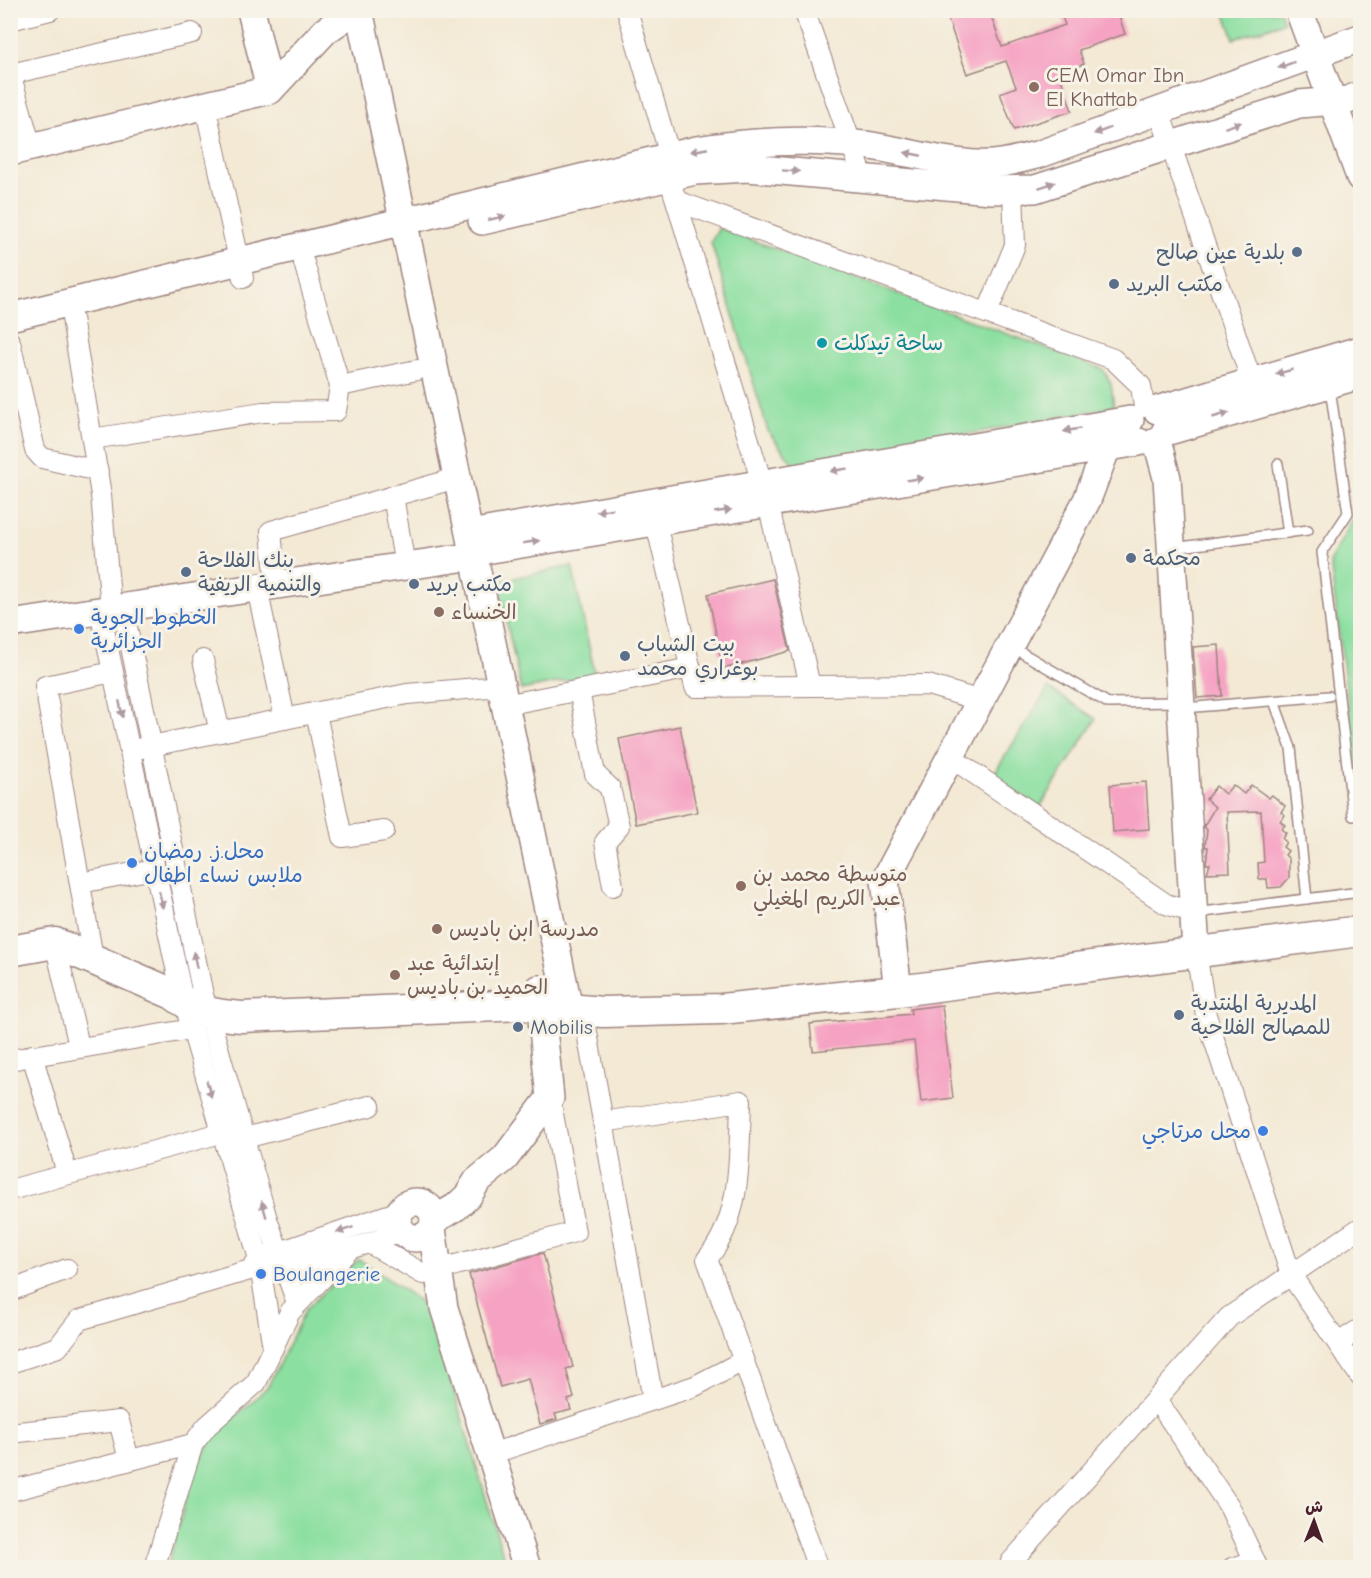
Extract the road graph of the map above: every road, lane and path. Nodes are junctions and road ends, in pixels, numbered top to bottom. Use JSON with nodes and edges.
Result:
{"nodes":[{"id":1,"x":50,"y":10,"type":"edge"},
{"id":2,"x":251,"y":10,"type":"edge"},
{"id":3,"x":357,"y":10,"type":"edge"},
{"id":4,"x":627,"y":10,"type":"edge"},
{"id":5,"x":804,"y":10,"type":"edge"},
{"id":6,"x":1299,"y":10,"type":"edge"},
{"id":7,"x":1316,"y":10,"type":"edge"},
{"id":8,"x":10,"y":20,"type":"edge"},
{"id":9,"x":192,"y":33,"type":"dead end"},
{"id":10,"x":1360,"y":38,"type":"edge"},
{"id":11,"x":1322,"y":52,"type":"junction"},
{"id":12,"x":11,"y":74,"type":"edge"},
{"id":13,"x":270,"y":90,"type":"junction"},
{"id":14,"x":1347,"y":99,"type":"edge"},
{"id":15,"x":205,"y":105,"type":"junction"},
{"id":16,"x":1159,"y":111,"type":"junction"},
{"id":17,"x":1360,"y":134,"type":"edge"},
{"id":18,"x":747,"y":142,"type":"junction"},
{"id":19,"x":851,"y":144,"type":"junction"},
{"id":20,"x":1171,"y":146,"type":"junction"},
{"id":21,"x":21,"y":150,"type":"edge"},
{"id":22,"x":990,"y":163,"type":"junction"},
{"id":23,"x":748,"y":168,"type":"junction"},
{"id":24,"x":863,"y":177,"type":"junction"},
{"id":25,"x":1360,"y":177,"type":"edge"},
{"id":26,"x":672,"y":178,"type":"junction"},
{"id":27,"x":1002,"y":191,"type":"junction"},
{"id":28,"x":405,"y":230,"type":"junction"},
{"id":29,"x":304,"y":263,"type":"junction"},
{"id":30,"x":241,"y":269,"type":"junction"},
{"id":31,"x":987,"y":313,"type":"junction"},
{"id":32,"x":10,"y":317,"type":"edge"},
{"id":33,"x":72,"y":318,"type":"junction"},
{"id":34,"x":10,"y":333,"type":"edge"},
{"id":35,"x":10,"y":342,"type":"edge"},
{"id":36,"x":1360,"y":350,"type":"edge"},
{"id":37,"x":417,"y":370,"type":"dead end"},
{"id":38,"x":1328,"y":372,"type":"junction"},
{"id":39,"x":1360,"y":375,"type":"edge"},
{"id":40,"x":1252,"y":382,"type":"junction"},
{"id":41,"x":340,"y":386,"type":"junction"},
{"id":42,"x":1149,"y":425,"type":"junction"},
{"id":43,"x":92,"y":439,"type":"junction"},
{"id":44,"x":1107,"y":447,"type":"junction"},
{"id":45,"x":1278,"y":464,"type":"dead end"},
{"id":46,"x":98,"y":471,"type":"junction"},
{"id":47,"x":458,"y":478,"type":"junction"},
{"id":48,"x":765,"y":493,"type":"junction"},
{"id":49,"x":393,"y":496,"type":"junction"},
{"id":50,"x":653,"y":512,"type":"junction"},
{"id":51,"x":1308,"y":530,"type":"dead end"},
{"id":52,"x":1288,"y":533,"type":"junction"},
{"id":53,"x":472,"y":547,"type":"junction"},
{"id":54,"x":1171,"y":548,"type":"junction"},
{"id":55,"x":405,"y":566,"type":"junction"},
{"id":56,"x":267,"y":587,"type":"junction"},
{"id":57,"x":111,"y":609,"type":"junction"},
{"id":58,"x":10,"y":624,"type":"edge"},
{"id":59,"x":1010,"y":646,"type":"junction"},
{"id":60,"x":203,"y":660,"type":"dead end"},
{"id":61,"x":691,"y":668,"type":"junction"},
{"id":62,"x":113,"y":672,"type":"junction"},
{"id":63,"x":810,"y":686,"type":"junction"},
{"id":64,"x":579,"y":690,"type":"junction"},
{"id":65,"x":503,"y":695,"type":"junction"},
{"id":66,"x":1329,"y":696,"type":"dead end"},
{"id":67,"x":981,"y":701,"type":"junction"},
{"id":68,"x":1274,"y":701,"type":"junction"},
{"id":69,"x":1181,"y":705,"type":"junction"},
{"id":70,"x":316,"y":713,"type":"junction"},
{"id":71,"x":285,"y":719,"type":"junction"},
{"id":72,"x":220,"y":732,"type":"junction"},
{"id":73,"x":151,"y":746,"type":"junction"},
{"id":74,"x":129,"y":750,"type":"junction"},
{"id":75,"x":950,"y":757,"type":"junction"},
{"id":76,"x":1353,"y":816,"type":"dead end"},
{"id":77,"x":384,"y":831,"type":"dead end"},
{"id":78,"x":154,"y":869,"type":"junction"},
{"id":79,"x":80,"y":883,"type":"junction"},
{"id":80,"x":614,"y":886,"type":"dead end"},
{"id":81,"x":1360,"y":892,"type":"edge"},
{"id":82,"x":1307,"y":899,"type":"junction"},
{"id":83,"x":1360,"y":914,"type":"edge"},
{"id":84,"x":1195,"y":932,"type":"junction"},
{"id":85,"x":1360,"y":932,"type":"edge"},
{"id":86,"x":55,"y":943,"type":"junction"},
{"id":87,"x":10,"y":951,"type":"edge"},
{"id":88,"x":93,"y":958,"type":"junction"},
{"id":89,"x":896,"y":982,"type":"junction"},
{"id":90,"x":560,"y":1001,"type":"junction"},
{"id":91,"x":191,"y":1004,"type":"junction"},
{"id":92,"x":79,"y":1046,"type":"junction"},
{"id":93,"x":33,"y":1055,"type":"junction"},
{"id":94,"x":10,"y":1060,"type":"edge"},
{"id":95,"x":550,"y":1098,"type":"junction"},
{"id":96,"x":370,"y":1106,"type":"dead end"},
{"id":97,"x":603,"y":1122,"type":"junction"},
{"id":98,"x":233,"y":1135,"type":"junction"},
{"id":99,"x":67,"y":1173,"type":"junction"},
{"id":100,"x":10,"y":1190,"type":"edge"},
{"id":101,"x":416,"y":1221,"type":"junction"},
{"id":102,"x":1360,"y":1228,"type":"edge"},
{"id":103,"x":359,"y":1246,"type":"junction"},
{"id":104,"x":282,"y":1260,"type":"junction"},
{"id":105,"x":257,"y":1268,"type":"junction"},
{"id":106,"x":67,"y":1269,"type":"dead end"},
{"id":107,"x":431,"y":1272,"type":"junction"},
{"id":108,"x":1291,"y":1275,"type":"junction"},
{"id":109,"x":10,"y":1291,"type":"edge"},
{"id":110,"x":297,"y":1304,"type":"junction"},
{"id":111,"x":1360,"y":1329,"type":"edge"},
{"id":112,"x":1338,"y":1343,"type":"junction"},
{"id":113,"x":273,"y":1348,"type":"junction"},
{"id":114,"x":743,"y":1361,"type":"junction"},
{"id":115,"x":10,"y":1363,"type":"edge"},
{"id":116,"x":1360,"y":1376,"type":"edge"},
{"id":117,"x":1156,"y":1399,"type":"junction"},
{"id":118,"x":653,"y":1400,"type":"junction"},
{"id":119,"x":10,"y":1433,"type":"edge"},
{"id":120,"x":193,"y":1444,"type":"junction"},
{"id":121,"x":491,"y":1454,"type":"junction"},
{"id":122,"x":129,"y":1460,"type":"junction"},
{"id":123,"x":10,"y":1491,"type":"edge"},
{"id":124,"x":1257,"y":1564,"type":"edge"},
{"id":125,"x":154,"y":1568,"type":"edge"},
{"id":126,"x":527,"y":1568,"type":"edge"},
{"id":127,"x":818,"y":1568,"type":"edge"},
{"id":128,"x":1009,"y":1568,"type":"edge"},
{"id":129,"x":1232,"y":1568,"type":"edge"}],
"edges":[{"from":1,"to":8,"type":"street"},
{"from":2,"to":13,"type":"main road"},
{"from":3,"to":13,"type":"main road"},
{"from":3,"to":28,"type":"main road"},
{"from":4,"to":26,"type":"street"},
{"from":5,"to":19,"type":"street"},
{"from":6,"to":11,"type":"main road"},
{"from":7,"to":11,"type":"main road"},
{"from":9,"to":12,"type":"street"},
{"from":10,"to":11,"type":"main road"},
{"from":11,"to":14,"type":"main road"},
{"from":11,"to":16,"type":"main road","one_way":true},
{"from":12,"to":21,"type":"street"},
{"from":13,"to":15,"type":"main road"},
{"from":14,"to":17,"type":"main road"},
{"from":20,"to":14,"type":"main road","one_way":true},
{"from":14,"to":25,"type":"main road"},
{"from":15,"to":21,"type":"main road"},
{"from":15,"to":30,"type":"street"},
{"from":16,"to":20,"type":"street"},
{"from":16,"to":22,"type":"main road","one_way":true},
{"from":18,"to":19,"type":"main road"},
{"from":18,"to":23,"type":"main road"},
{"from":18,"to":26,"type":"main road","one_way":true},
{"from":22,"to":19,"type":"main road","one_way":true},
{"from":19,"to":24,"type":"street"},
{"from":27,"to":20,"type":"main road","one_way":true},
{"from":20,"to":40,"type":"street"},
{"from":22,"to":27,"type":"main road"},
{"from":23,"to":24,"type":"main road","one_way":true},
{"from":23,"to":26,"type":"main road"},
{"from":24,"to":27,"type":"main road"},
{"from":26,"to":28,"type":"main road"},
{"from":26,"to":31,"type":"street"},
{"from":26,"to":48,"type":"street"},
{"from":27,"to":31,"type":"street"},
{"from":28,"to":29,"type":"main road"},
{"from":28,"to":30,"type":"main road"},
{"from":28,"to":47,"type":"main road"},
{"from":29,"to":30,"type":"main road"},
{"from":29,"to":41,"type":"street"},
{"from":30,"to":32,"type":"main road"},
{"from":30,"to":33,"type":"main road"},
{"from":31,"to":42,"type":"street"},
{"from":33,"to":34,"type":"main road"},
{"from":33,"to":43,"type":"street"},
{"from":35,"to":46,"type":"street"},
{"from":36,"to":38,"type":"main road"},
{"from":37,"to":41,"type":"street"},
{"from":38,"to":39,"type":"main road"},
{"from":38,"to":40,"type":"main road","one_way":true},
{"from":42,"to":38,"type":"main road","one_way":true},
{"from":38,"to":76,"type":"lane"},
{"from":40,"to":42,"type":"main road"},
{"from":41,"to":43,"type":"street"},
{"from":42,"to":44,"type":"main road"},
{"from":42,"to":48,"type":"main road","one_way":true},
{"from":42,"to":54,"type":"main road"},
{"from":43,"to":46,"type":"street"},
{"from":48,"to":44,"type":"main road","one_way":true},
{"from":44,"to":59,"type":"main road"},
{"from":45,"to":52,"type":"lane"},
{"from":46,"to":57,"type":"street"},
{"from":47,"to":49,"type":"street"},
{"from":47,"to":53,"type":"main road"},
{"from":48,"to":50,"type":"main road"},
{"from":48,"to":63,"type":"street"},
{"from":49,"to":55,"type":"street"},
{"from":49,"to":56,"type":"street"},
{"from":50,"to":53,"type":"main road"},
{"from":50,"to":61,"type":"street"},
{"from":51,"to":52,"type":"lane"},
{"from":52,"to":54,"type":"lane"},
{"from":53,"to":55,"type":"main road"},
{"from":53,"to":65,"type":"main road"},
{"from":54,"to":69,"type":"main road"},
{"from":55,"to":56,"type":"main road"},
{"from":56,"to":57,"type":"main road"},
{"from":56,"to":71,"type":"street"},
{"from":57,"to":58,"type":"main road"},
{"from":57,"to":62,"type":"street"},
{"from":57,"to":73,"type":"street"},
{"from":59,"to":67,"type":"main road"},
{"from":59,"to":69,"type":"lane"},
{"from":60,"to":72,"type":"street"},
{"from":61,"to":63,"type":"street"},
{"from":61,"to":64,"type":"street"},
{"from":62,"to":74,"type":"street","one_way":true},
{"from":62,"to":79,"type":"street"},
{"from":63,"to":67,"type":"street"},
{"from":64,"to":65,"type":"street"},
{"from":64,"to":80,"type":"street"},
{"from":65,"to":70,"type":"street"},
{"from":65,"to":90,"type":"main road"},
{"from":66,"to":68,"type":"lane"},
{"from":67,"to":75,"type":"main road"},
{"from":68,"to":69,"type":"lane"},
{"from":68,"to":82,"type":"lane"},
{"from":69,"to":84,"type":"main road"},
{"from":70,"to":71,"type":"street"},
{"from":70,"to":77,"type":"street"},
{"from":71,"to":72,"type":"street"},
{"from":72,"to":73,"type":"street"},
{"from":73,"to":74,"type":"street"},
{"from":91,"to":73,"type":"street","one_way":true},
{"from":74,"to":78,"type":"street"},
{"from":75,"to":84,"type":"street"},
{"from":75,"to":89,"type":"main road"},
{"from":78,"to":79,"type":"street"},
{"from":78,"to":91,"type":"street","one_way":true},
{"from":79,"to":88,"type":"street"},
{"from":81,"to":82,"type":"lane"},
{"from":82,"to":84,"type":"lane"},
{"from":83,"to":84,"type":"main road"},
{"from":84,"to":85,"type":"main road"},
{"from":84,"to":89,"type":"main road"},
{"from":84,"to":108,"type":"street"},
{"from":86,"to":87,"type":"main road"},
{"from":86,"to":88,"type":"main road"},
{"from":86,"to":92,"type":"street"},
{"from":88,"to":91,"type":"main road"},
{"from":89,"to":90,"type":"main road"},
{"from":90,"to":91,"type":"main road"},
{"from":90,"to":95,"type":"main road"},
{"from":90,"to":97,"type":"street"},
{"from":91,"to":92,"type":"street"},
{"from":91,"to":98,"type":"street"},
{"from":92,"to":93,"type":"street"},
{"from":93,"to":94,"type":"street"},
{"from":93,"to":99,"type":"street"},
{"from":95,"to":101,"type":"main road"},
{"from":95,"to":107,"type":"street"},
{"from":96,"to":98,"type":"street"},
{"from":97,"to":114,"type":"street"},
{"from":97,"to":118,"type":"street"},
{"from":98,"to":99,"type":"street"},
{"from":104,"to":98,"type":"street","one_way":true},
{"from":98,"to":105,"type":"street"},
{"from":99,"to":100,"type":"street"},
{"from":101,"to":103,"type":"street"},
{"from":101,"to":104,"type":"street","one_way":true},
{"from":101,"to":107,"type":"main road"},
{"from":102,"to":108,"type":"street"},
{"from":103,"to":104,"type":"street"},
{"from":103,"to":107,"type":"street"},
{"from":103,"to":110,"type":"street"},
{"from":104,"to":105,"type":"street"},
{"from":104,"to":110,"type":"street"},
{"from":105,"to":113,"type":"street"},
{"from":105,"to":115,"type":"street"},
{"from":106,"to":109,"type":"street"},
{"from":107,"to":121,"type":"main road"},
{"from":108,"to":112,"type":"street"},
{"from":108,"to":117,"type":"street"},
{"from":110,"to":113,"type":"street"},
{"from":111,"to":112,"type":"street"},
{"from":112,"to":116,"type":"street"},
{"from":113,"to":120,"type":"street"},
{"from":114,"to":118,"type":"street"},
{"from":114,"to":127,"type":"street"},
{"from":117,"to":124,"type":"street"},
{"from":117,"to":128,"type":"street"},
{"from":118,"to":121,"type":"street"},
{"from":119,"to":122,"type":"street"},
{"from":120,"to":122,"type":"street"},
{"from":120,"to":125,"type":"street"},
{"from":121,"to":126,"type":"main road"},
{"from":122,"to":123,"type":"street"},
{"from":124,"to":129,"type":"street"}]}
